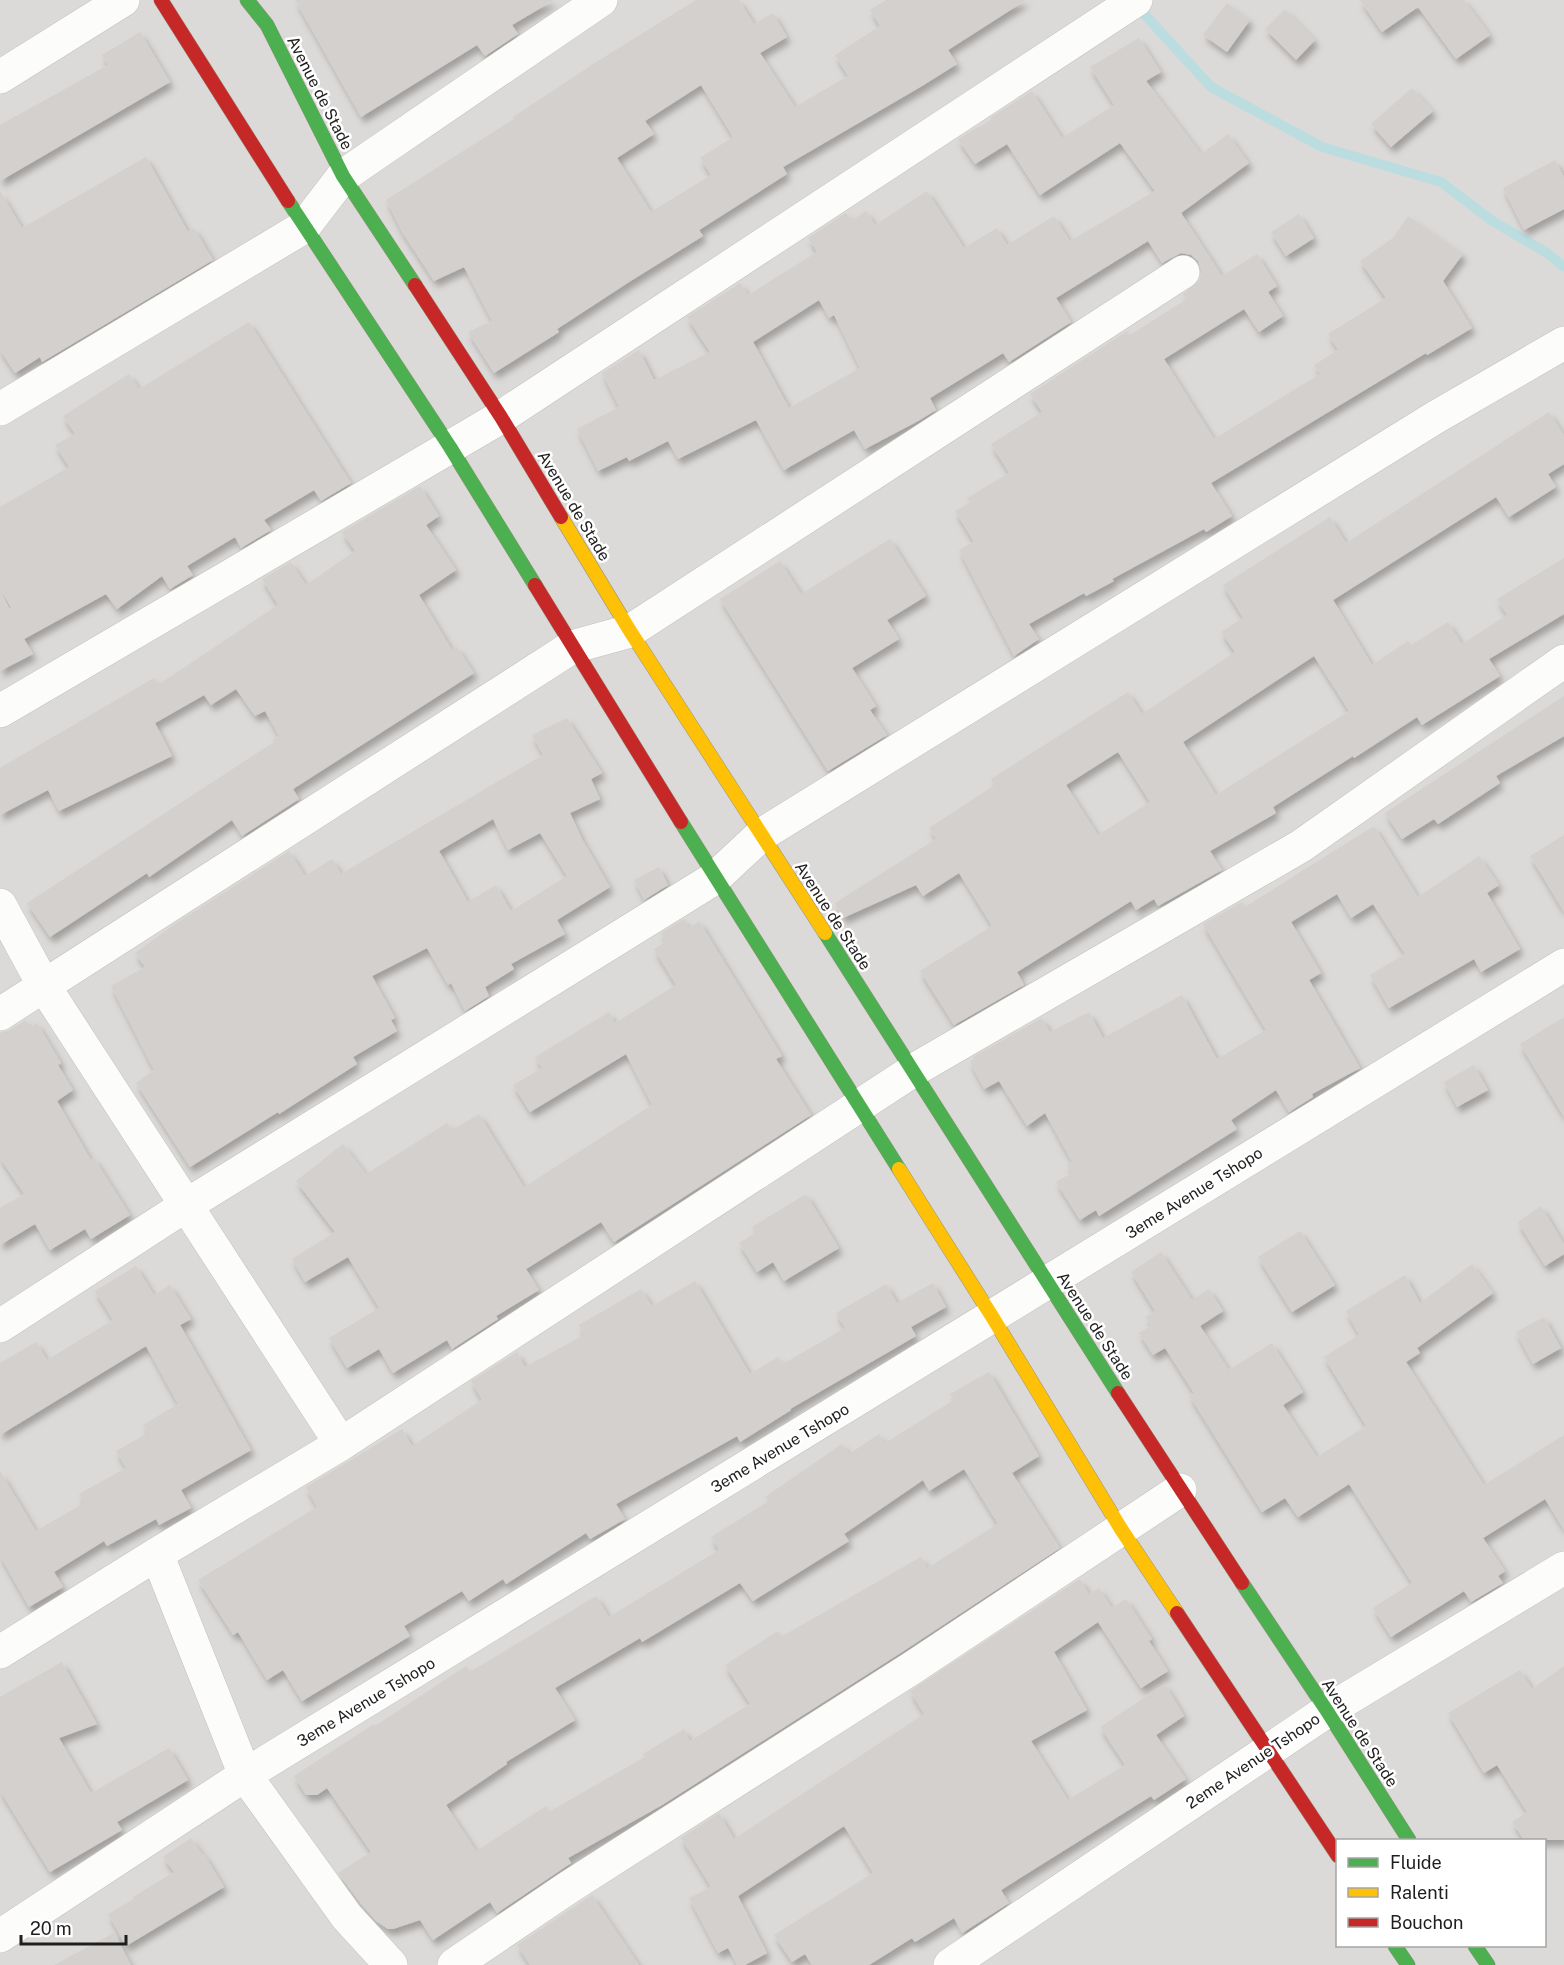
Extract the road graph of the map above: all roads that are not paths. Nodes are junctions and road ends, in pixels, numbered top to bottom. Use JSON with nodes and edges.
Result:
{"nodes":[{"id":1,"x":123,"y":0,"type":"edge"},
{"id":2,"x":161,"y":0,"type":"edge"},
{"id":3,"x":247,"y":0,"type":"edge"},
{"id":4,"x":601,"y":0,"type":"edge"},
{"id":5,"x":1136,"y":0,"type":"edge"},
{"id":6,"x":0,"y":77,"type":"edge"},
{"id":7,"x":343,"y":176,"type":"junction"},
{"id":8,"x":304,"y":226,"type":"junction"},
{"id":9,"x":1183,"y":272,"type":"dead end"},
{"id":10,"x":1564,"y":343,"type":"edge"},
{"id":11,"x":0,"y":409,"type":"edge"},
{"id":12,"x":501,"y":417,"type":"junction"},
{"id":13,"x":450,"y":447,"type":"junction"},
{"id":14,"x":630,"y":631,"type":"junction"},
{"id":15,"x":572,"y":647,"type":"junction"},
{"id":16,"x":1564,"y":661,"type":"edge"},
{"id":17,"x":0,"y":711,"type":"edge"},
{"id":18,"x":761,"y":835,"type":"junction"},
{"id":19,"x":715,"y":878,"type":"junction"},
{"id":20,"x":0,"y":905,"type":"edge"},
{"id":21,"x":1564,"y":966,"type":"edge"},
{"id":22,"x":44,"y":986,"type":"junction"},
{"id":23,"x":0,"y":1014,"type":"edge"},
{"id":24,"x":914,"y":1070,"type":"junction"},
{"id":25,"x":860,"y":1104,"type":"junction"},
{"id":26,"x":185,"y":1206,"type":"junction"},
{"id":27,"x":1048,"y":1284,"type":"junction"},
{"id":28,"x":993,"y":1318,"type":"junction"},
{"id":29,"x":0,"y":1326,"type":"edge"},
{"id":30,"x":341,"y":1444,"type":"junction"},
{"id":31,"x":1180,"y":1490,"type":"junction"},
{"id":32,"x":1121,"y":1529,"type":"junction"},
{"id":33,"x":157,"y":1554,"type":"junction"},
{"id":34,"x":1564,"y":1568,"type":"edge"},
{"id":35,"x":0,"y":1652,"type":"edge"},
{"id":36,"x":1327,"y":1711,"type":"junction"},
{"id":37,"x":1269,"y":1750,"type":"junction"},
{"id":38,"x":246,"y":1775,"type":"junction"},
{"id":39,"x":1408,"y":1839,"type":"edge"},
{"id":40,"x":1336,"y":1853,"type":"edge"},
{"id":41,"x":0,"y":1936,"type":"edge"},
{"id":42,"x":1396,"y":1947,"type":"edge"},
{"id":43,"x":1476,"y":1947,"type":"edge"},
{"id":44,"x":392,"y":1965,"type":"edge"},
{"id":45,"x":454,"y":1965,"type":"edge"},
{"id":46,"x":950,"y":1965,"type":"edge"},
{"id":47,"x":1408,"y":1965,"type":"edge"},
{"id":48,"x":1488,"y":1965,"type":"edge"}],
"edges":[{"from":1,"to":6,"type":"street"},
{"from":2,"to":8,"type":"street"},
{"from":3,"to":7,"type":"street","name":"Avenue de Stade"},
{"from":4,"to":7,"type":"street"},
{"from":5,"to":12,"type":"street"},
{"from":7,"to":8,"type":"street"},
{"from":7,"to":12,"type":"street","name":"Avenue de Stade"},
{"from":8,"to":11,"type":"street"},
{"from":8,"to":13,"type":"street"},
{"from":9,"to":14,"type":"street"},
{"from":10,"to":18,"type":"street"},
{"from":12,"to":13,"type":"street"},
{"from":12,"to":14,"type":"street","name":"Avenue de Stade"},
{"from":13,"to":15,"type":"street"},
{"from":13,"to":17,"type":"street"},
{"from":14,"to":15,"type":"street"},
{"from":14,"to":18,"type":"street","name":"Avenue de Stade"},
{"from":15,"to":19,"type":"street"},
{"from":15,"to":22,"type":"street"},
{"from":16,"to":24,"type":"street"},
{"from":18,"to":19,"type":"street"},
{"from":18,"to":24,"type":"street","name":"Avenue de Stade"},
{"from":19,"to":25,"type":"street"},
{"from":19,"to":26,"type":"street"},
{"from":20,"to":22,"type":"street"},
{"from":21,"to":27,"type":"street","name":"3eme Avenue Tshopo"},
{"from":22,"to":23,"type":"street"},
{"from":22,"to":26,"type":"street"},
{"from":24,"to":25,"type":"street"},
{"from":24,"to":27,"type":"street","name":"Avenue de Stade"},
{"from":25,"to":28,"type":"street"},
{"from":25,"to":30,"type":"street"},
{"from":26,"to":29,"type":"street"},
{"from":26,"to":30,"type":"street"},
{"from":27,"to":28,"type":"street","name":"3eme Avenue Tshopo"},
{"from":27,"to":31,"type":"street","name":"Avenue de Stade"},
{"from":28,"to":32,"type":"street"},
{"from":28,"to":38,"type":"street","name":"3eme Avenue Tshopo"},
{"from":30,"to":33,"type":"street"},
{"from":31,"to":32,"type":"street"},
{"from":31,"to":36,"type":"street","name":"Avenue de Stade"},
{"from":32,"to":37,"type":"street"},
{"from":32,"to":45,"type":"street"},
{"from":33,"to":35,"type":"street"},
{"from":33,"to":38,"type":"street"},
{"from":34,"to":36,"type":"street","name":"2eme Avenue Tshopo"},
{"from":36,"to":37,"type":"street","name":"2eme Avenue Tshopo"},
{"from":36,"to":39,"type":"street","name":"Avenue de Stade"},
{"from":37,"to":40,"type":"street"},
{"from":37,"to":46,"type":"street","name":"2eme Avenue Tshopo"},
{"from":38,"to":41,"type":"street","name":"3eme Avenue Tshopo"},
{"from":38,"to":44,"type":"street"},
{"from":42,"to":47,"type":"street"},
{"from":43,"to":48,"type":"street"}]}
